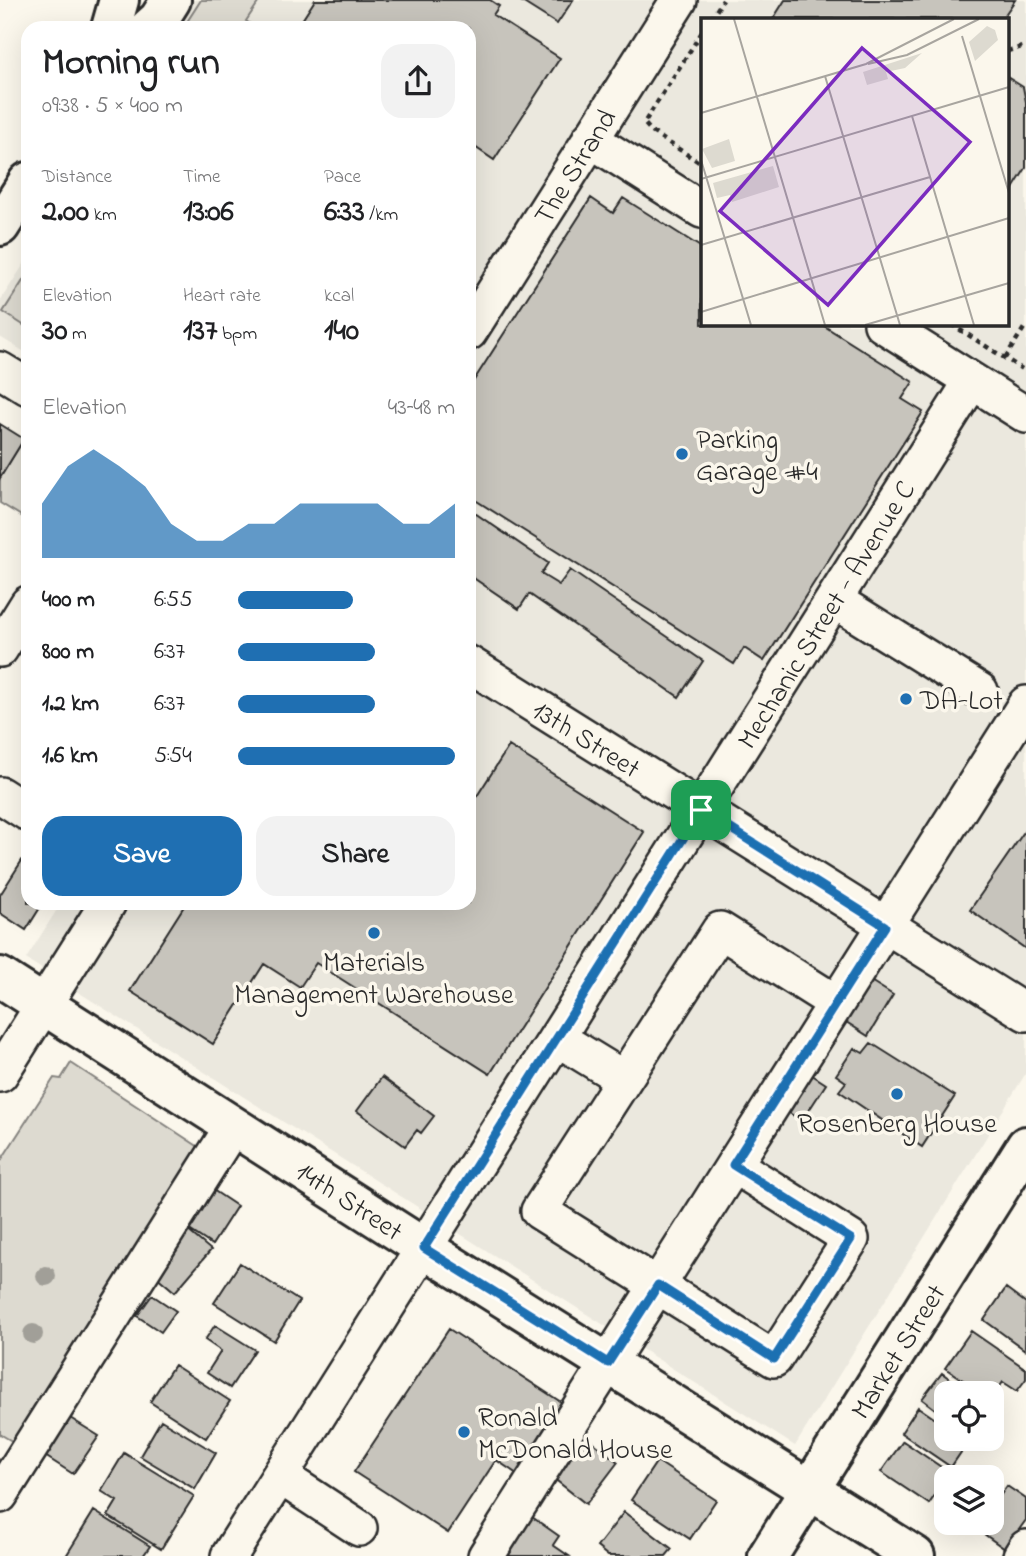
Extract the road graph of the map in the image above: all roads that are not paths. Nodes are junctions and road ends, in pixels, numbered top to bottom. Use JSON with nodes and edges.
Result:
{"nodes":[{"id":1,"x":118,"y":0,"type":"edge"},
{"id":2,"x":171,"y":0,"type":"edge"},
{"id":3,"x":679,"y":0,"type":"edge"},
{"id":4,"x":113,"y":21,"type":"edge"},
{"id":5,"x":157,"y":21,"type":"edge"},
{"id":6,"x":590,"y":139,"type":"junction"},
{"id":7,"x":21,"y":193,"type":"edge"},
{"id":8,"x":701,"y":209,"type":"edge"},
{"id":9,"x":0,"y":226,"type":"edge"},
{"id":10,"x":476,"y":321,"type":"edge"},
{"id":11,"x":885,"y":326,"type":"edge"},
{"id":12,"x":0,"y":369,"type":"edge"},
{"id":13,"x":972,"y":381,"type":"junction"},
{"id":14,"x":21,"y":382,"type":"edge"},
{"id":15,"x":1026,"y":415,"type":"edge"},
{"id":16,"x":834,"y":600,"type":"junction"},
{"id":17,"x":21,"y":615,"type":"edge"},
{"id":18,"x":0,"y":649,"type":"edge"},
{"id":19,"x":476,"y":668,"type":"edge"},
{"id":20,"x":980,"y":691,"type":"dead end"},
{"id":21,"x":1026,"y":704,"type":"edge"},
{"id":22,"x":1026,"y":747,"type":"edge"},
{"id":23,"x":982,"y":773,"type":"junction"},
{"id":24,"x":0,"y":795,"type":"edge"},
{"id":25,"x":21,"y":808,"type":"edge"},
{"id":26,"x":701,"y":810,"type":"junction"},
{"id":27,"x":104,"y":910,"type":"edge"},
{"id":28,"x":885,"y":926,"type":"junction"},
{"id":29,"x":0,"y":977,"type":"edge"},
{"id":30,"x":836,"y":1003,"type":"junction"},
{"id":31,"x":44,"y":1005,"type":"junction"},
{"id":32,"x":1026,"y":1013,"type":"edge"},
{"id":33,"x":557,"y":1038,"type":"junction"},
{"id":34,"x":0,"y":1074,"type":"edge"},
{"id":35,"x":624,"y":1079,"type":"junction"},
{"id":36,"x":233,"y":1126,"type":"junction"},
{"id":37,"x":1026,"y":1146,"type":"edge"},
{"id":38,"x":733,"y":1165,"type":"junction"},
{"id":39,"x":424,"y":1248,"type":"junction"},
{"id":40,"x":658,"y":1285,"type":"junction"},
{"id":41,"x":608,"y":1363,"type":"junction"},
{"id":42,"x":280,"y":1476,"type":"junction"},
{"id":43,"x":809,"y":1490,"type":"junction"},
{"id":44,"x":0,"y":1495,"type":"edge"},
{"id":45,"x":359,"y":1528,"type":"dead end"},
{"id":46,"x":1026,"y":1548,"type":"edge"},
{"id":47,"x":229,"y":1556,"type":"edge"},
{"id":48,"x":486,"y":1556,"type":"edge"},
{"id":49,"x":768,"y":1556,"type":"edge"},
{"id":50,"x":915,"y":1556,"type":"edge"},
{"id":51,"x":1021,"y":1556,"type":"edge"}],
"edges":[{"from":1,"to":4,"type":"main road"},
{"from":2,"to":5,"type":"main road"},
{"from":3,"to":6,"type":"street","name":"The Strand"},
{"from":6,"to":8,"type":"street"},
{"from":6,"to":10,"type":"street","name":"The Strand"},
{"from":7,"to":9,"type":"main road"},
{"from":11,"to":13,"type":"street"},
{"from":12,"to":14,"type":"street"},
{"from":13,"to":15,"type":"street"},
{"from":13,"to":16,"type":"street","name":"Mechanic Street - Avenue C"},
{"from":16,"to":20,"type":"street"},
{"from":16,"to":26,"type":"street","name":"Mechanic Street - Avenue C"},
{"from":17,"to":18,"type":"street"},
{"from":19,"to":26,"type":"street","name":"13th Street"},
{"from":21,"to":23,"type":"street"},
{"from":22,"to":23,"type":"street"},
{"from":23,"to":28,"type":"street"},
{"from":24,"to":25,"type":"street"},
{"from":26,"to":28,"type":"street","name":"13th Street"},
{"from":26,"to":33,"type":"street","name":"Mechanic Street - Avenue C"},
{"from":27,"to":31,"type":"street"},
{"from":28,"to":30,"type":"street"},
{"from":28,"to":32,"type":"street","name":"13th Street"},
{"from":29,"to":31,"type":"main road","name":"14th Street"},
{"from":30,"to":35,"type":"street"},
{"from":30,"to":38,"type":"street"},
{"from":31,"to":34,"type":"street"},
{"from":31,"to":36,"type":"main road","name":"14th Street"},
{"from":33,"to":35,"type":"street"},
{"from":33,"to":39,"type":"street","name":"Mechanic Street - Avenue C"},
{"from":35,"to":40,"type":"street"},
{"from":36,"to":39,"type":"main road","name":"14th Street"},
{"from":36,"to":44,"type":"street"},
{"from":37,"to":43,"type":"main road","name":"Market Street"},
{"from":38,"to":40,"type":"street"},
{"from":38,"to":40,"type":"street"},
{"from":39,"to":41,"type":"main road","name":"14th Street"},
{"from":39,"to":42,"type":"street","name":"Mechanic Street - Avenue C"},
{"from":40,"to":41,"type":"street"},
{"from":41,"to":43,"type":"main road","name":"14th Street"},
{"from":41,"to":48,"type":"street"},
{"from":42,"to":45,"type":"street"},
{"from":42,"to":47,"type":"street","name":"Mechanic Street - Avenue C"},
{"from":43,"to":49,"type":"main road","name":"Market Street"},
{"from":43,"to":50,"type":"main road","name":"14th Street"},
{"from":46,"to":51,"type":"street"}]}
